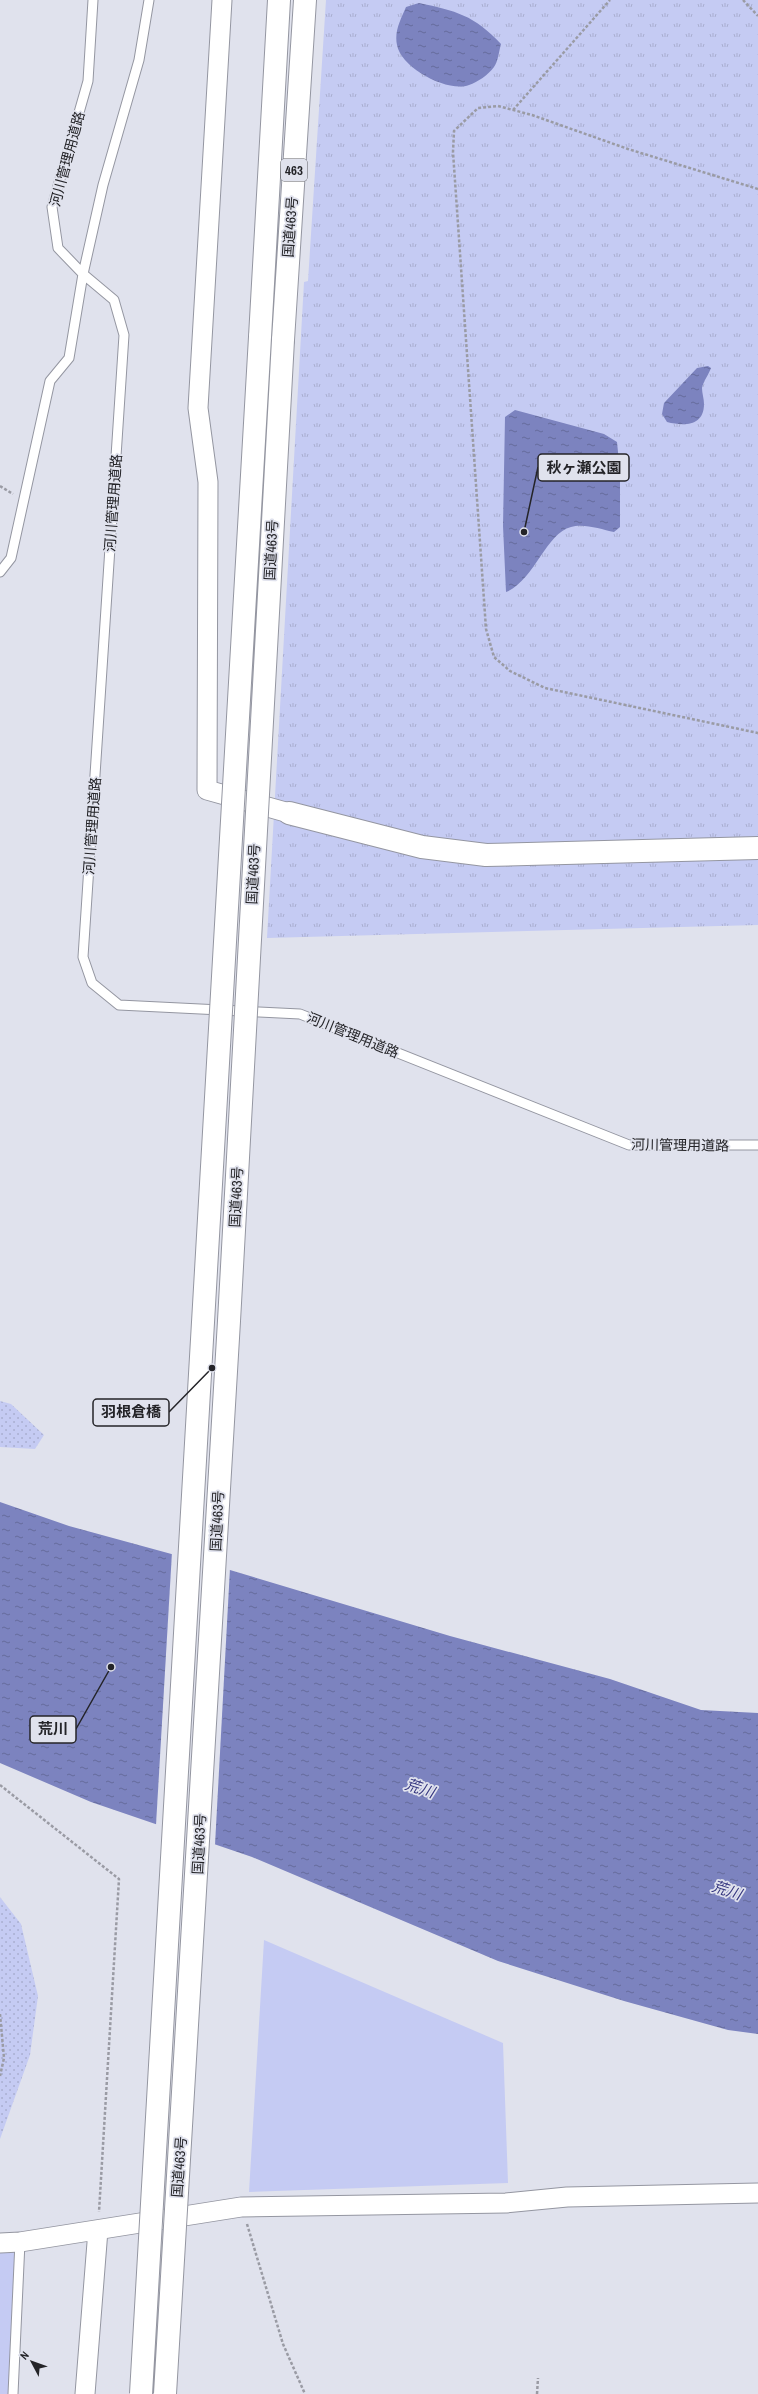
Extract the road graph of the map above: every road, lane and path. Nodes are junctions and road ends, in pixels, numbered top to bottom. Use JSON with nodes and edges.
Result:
{"nodes":[{"id":1,"x":93,"y":0,"type":"edge"},
{"id":2,"x":150,"y":0,"type":"edge"},
{"id":3,"x":222,"y":0,"type":"edge"},
{"id":4,"x":279,"y":0,"type":"edge"},
{"id":5,"x":304,"y":0,"type":"edge"},
{"id":6,"x":610,"y":0,"type":"edge"},
{"id":7,"x":743,"y":0,"type":"edge"},
{"id":8,"x":758,"y":16,"type":"edge"},
{"id":9,"x":512,"y":110,"type":"junction"},
{"id":10,"x":758,"y":189,"type":"edge"},
{"id":11,"x":83,"y":274,"type":"junction"},
{"id":12,"x":0,"y":572,"type":"edge"},
{"id":13,"x":758,"y":733,"type":"edge"},
{"id":14,"x":289,"y":813,"type":"joint"},
{"id":15,"x":758,"y":848,"type":"edge"},
{"id":16,"x":758,"y":1146,"type":"edge"},
{"id":17,"x":0,"y":1785,"type":"edge"},
{"id":18,"x":0,"y":2014,"type":"edge"},
{"id":19,"x":0,"y":2076,"type":"edge"},
{"id":20,"x":758,"y":2193,"type":"edge"},
{"id":21,"x":242,"y":2207,"type":"junction"},
{"id":22,"x":98,"y":2230,"type":"junction"},
{"id":23,"x":20,"y":2242,"type":"junction"},
{"id":24,"x":0,"y":2243,"type":"edge"},
{"id":25,"x":538,"y":2378,"type":"dead end"},
{"id":26,"x":13,"y":2394,"type":"edge"},
{"id":27,"x":85,"y":2394,"type":"edge"},
{"id":28,"x":141,"y":2394,"type":"edge"},
{"id":29,"x":166,"y":2394,"type":"edge"},
{"id":30,"x":305,"y":2394,"type":"edge"},
{"id":31,"x":537,"y":2394,"type":"edge"}],
"edges":[{"from":1,"to":11,"type":"lane","name":"河川管理用道路"},
{"from":2,"to":11,"type":"lane"},
{"from":3,"to":14,"type":"street"},
{"from":4,"to":28,"type":"main road","name":"国道463号","number":"463","bridge":true},
{"from":5,"to":29,"type":"main road","name":"国道463号","number":"463","bridge":true},
{"from":6,"to":9,"type":"path"},
{"from":7,"to":8,"type":"path"},
{"from":9,"to":10,"type":"path"},
{"from":9,"to":13,"type":"path"},
{"from":11,"to":12,"type":"lane"},
{"from":11,"to":16,"type":"lane","name":"河川管理用道路"},
{"from":14,"to":15,"type":"main road"},
{"from":17,"to":22,"type":"path"},
{"from":18,"to":19,"type":"path"},
{"from":20,"to":21,"type":"street"},
{"from":21,"to":22,"type":"street"},
{"from":21,"to":30,"type":"path"},
{"from":22,"to":23,"type":"street"},
{"from":22,"to":27,"type":"street"},
{"from":23,"to":24,"type":"street"},
{"from":23,"to":26,"type":"lane"},
{"from":25,"to":31,"type":"path"}]}
